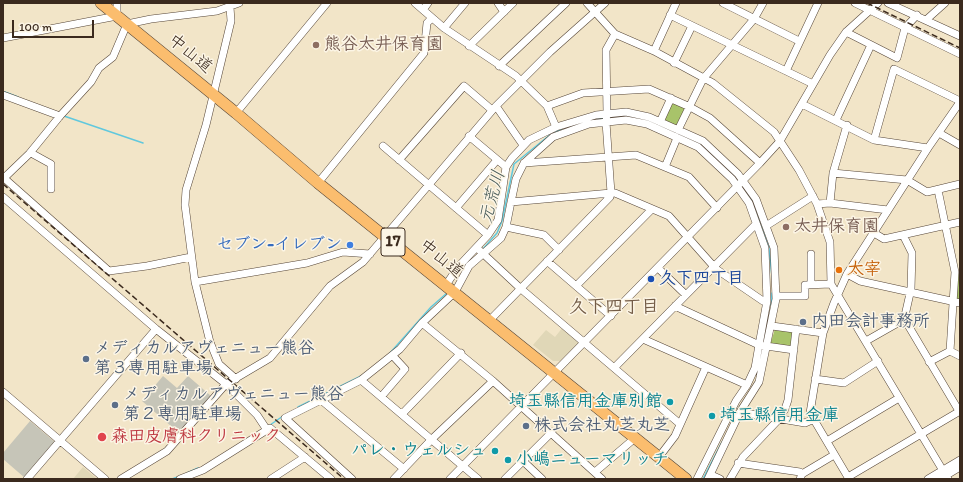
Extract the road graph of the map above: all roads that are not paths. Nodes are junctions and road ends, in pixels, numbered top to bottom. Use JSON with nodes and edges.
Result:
{"nodes":[{"id":1,"x":101,"y":3,"type":"edge"},
{"id":2,"x":117,"y":3,"type":"edge"},
{"id":3,"x":239,"y":3,"type":"edge"},
{"id":4,"x":327,"y":3,"type":"edge"},
{"id":5,"x":415,"y":3,"type":"edge"},
{"id":6,"x":428,"y":3,"type":"edge"},
{"id":7,"x":465,"y":3,"type":"edge"},
{"id":8,"x":498,"y":3,"type":"edge"},
{"id":9,"x":513,"y":3,"type":"edge"},
{"id":10,"x":566,"y":3,"type":"edge"},
{"id":11,"x":587,"y":3,"type":"edge"},
{"id":12,"x":605,"y":3,"type":"edge"},
{"id":13,"x":676,"y":3,"type":"edge"},
{"id":14,"x":723,"y":3,"type":"edge"},
{"id":15,"x":763,"y":3,"type":"edge"},
{"id":16,"x":818,"y":3,"type":"edge"},
{"id":17,"x":855,"y":3,"type":"edge"},
{"id":18,"x":878,"y":3,"type":"edge"},
{"id":19,"x":888,"y":3,"type":"edge"},
{"id":20,"x":945,"y":3,"type":"edge"},
{"id":21,"x":737,"y":6,"type":"edge"},
{"id":22,"x":230,"y":7,"type":"junction"},
{"id":23,"x":423,"y":10,"type":"junction"},
{"id":24,"x":870,"y":10,"type":"junction"},
{"id":25,"x":504,"y":12,"type":"junction"},
{"id":26,"x":595,"y":12,"type":"junction"},
{"id":27,"x":670,"y":15,"type":"junction"},
{"id":28,"x":917,"y":15,"type":"junction"},
{"id":29,"x":117,"y":16,"type":"junction"},
{"id":30,"x":431,"y":18,"type":"junction"},
{"id":31,"x":754,"y":19,"type":"junction"},
{"id":32,"x":926,"y":20,"type":"junction"},
{"id":33,"x":127,"y":24,"type":"junction"},
{"id":34,"x":692,"y":26,"type":"junction"},
{"id":35,"x":444,"y":28,"type":"junction"},
{"id":36,"x":905,"y":28,"type":"junction"},
{"id":37,"x":846,"y":32,"type":"junction"},
{"id":38,"x":615,"y":34,"type":"junction"},
{"id":39,"x":960,"y":36,"type":"edge"},
{"id":40,"x":3,"y":38,"type":"edge"},
{"id":41,"x":800,"y":41,"type":"junction"},
{"id":42,"x":732,"y":45,"type":"junction"},
{"id":43,"x":871,"y":45,"type":"junction"},
{"id":44,"x":469,"y":46,"type":"junction"},
{"id":45,"x":654,"y":51,"type":"junction"},
{"id":46,"x":960,"y":54,"type":"edge"},
{"id":47,"x":896,"y":58,"type":"junction"},
{"id":48,"x":674,"y":63,"type":"junction"},
{"id":49,"x":499,"y":66,"type":"junction"},
{"id":50,"x":894,"y":69,"type":"junction"},
{"id":51,"x":786,"y":71,"type":"junction"},
{"id":52,"x":703,"y":79,"type":"junction"},
{"id":53,"x":520,"y":81,"type":"junction"},
{"id":54,"x":813,"y":84,"type":"junction"},
{"id":55,"x":607,"y":90,"type":"junction"},
{"id":56,"x":213,"y":94,"type":"junction"},
{"id":57,"x":3,"y":95,"type":"edge"},
{"id":58,"x":671,"y":98,"type":"junction"},
{"id":59,"x":960,"y":102,"type":"edge"},
{"id":60,"x":802,"y":104,"type":"junction"},
{"id":61,"x":547,"y":106,"type":"junction"},
{"id":62,"x":690,"y":107,"type":"junction"},
{"id":63,"x":494,"y":108,"type":"junction"},
{"id":64,"x":236,"y":113,"type":"junction"},
{"id":65,"x":607,"y":114,"type":"junction"},
{"id":66,"x":60,"y":116,"type":"junction"},
{"id":67,"x":836,"y":120,"type":"junction"},
{"id":68,"x":606,"y":122,"type":"junction"},
{"id":69,"x":660,"y":122,"type":"junction"},
{"id":70,"x":847,"y":125,"type":"junction"},
{"id":71,"x":556,"y":127,"type":"junction"},
{"id":72,"x":678,"y":130,"type":"junction"},
{"id":73,"x":939,"y":133,"type":"junction"},
{"id":74,"x":469,"y":136,"type":"junction"},
{"id":75,"x":677,"y":138,"type":"junction"},
{"id":76,"x":874,"y":140,"type":"junction"},
{"id":77,"x":780,"y":141,"type":"junction"},
{"id":78,"x":523,"y":145,"type":"junction"},
{"id":79,"x":960,"y":145,"type":"edge"},
{"id":80,"x":383,"y":146,"type":"dead end"},
{"id":81,"x":928,"y":148,"type":"junction"},
{"id":82,"x":31,"y":153,"type":"junction"},
{"id":83,"x":608,"y":156,"type":"junction"},
{"id":84,"x":399,"y":160,"type":"junction"},
{"id":85,"x":497,"y":160,"type":"junction"},
{"id":86,"x":524,"y":163,"type":"junction"},
{"id":87,"x":760,"y":164,"type":"junction"},
{"id":88,"x":506,"y":167,"type":"junction"},
{"id":89,"x":665,"y":167,"type":"junction"},
{"id":90,"x":833,"y":174,"type":"junction"},
{"id":91,"x":4,"y":178,"type":"edge"},
{"id":92,"x":907,"y":180,"type":"junction"},
{"id":93,"x":318,"y":183,"type":"junction"},
{"id":94,"x":428,"y":184,"type":"junction"},
{"id":95,"x":740,"y":184,"type":"junction"},
{"id":96,"x":960,"y":184,"type":"edge"},
{"id":97,"x":51,"y":189,"type":"dead end"},
{"id":98,"x":938,"y":190,"type":"junction"},
{"id":99,"x":611,"y":194,"type":"junction"},
{"id":100,"x":813,"y":196,"type":"junction"},
{"id":101,"x":3,"y":197,"type":"edge"},
{"id":102,"x":511,"y":202,"type":"junction"},
{"id":103,"x":830,"y":203,"type":"junction"},
{"id":104,"x":817,"y":204,"type":"junction"},
{"id":105,"x":456,"y":208,"type":"junction"},
{"id":106,"x":717,"y":208,"type":"junction"},
{"id":107,"x":652,"y":209,"type":"junction"},
{"id":108,"x":888,"y":210,"type":"junction"},
{"id":109,"x":960,"y":222,"type":"edge"},
{"id":110,"x":757,"y":225,"type":"junction"},
{"id":111,"x":945,"y":225,"type":"junction"},
{"id":112,"x":766,"y":226,"type":"junction"},
{"id":113,"x":506,"y":227,"type":"junction"},
{"id":114,"x":874,"y":233,"type":"junction"},
{"id":115,"x":385,"y":235,"type":"junction"},
{"id":116,"x":488,"y":235,"type":"junction"},
{"id":117,"x":904,"y":235,"type":"junction"},
{"id":118,"x":689,"y":237,"type":"junction"},
{"id":119,"x":477,"y":248,"type":"junction"},
{"id":120,"x":558,"y":250,"type":"junction"},
{"id":121,"x":370,"y":254,"type":"junction"},
{"id":122,"x":811,"y":254,"type":"dead end"},
{"id":123,"x":483,"y":255,"type":"junction"},
{"id":124,"x":191,"y":257,"type":"junction"},
{"id":125,"x":547,"y":261,"type":"junction"},
{"id":126,"x":714,"y":267,"type":"junction"},
{"id":127,"x":658,"y":268,"type":"junction"},
{"id":128,"x":957,"y":271,"type":"edge"},
{"id":129,"x":847,"y":274,"type":"junction"},
{"id":130,"x":194,"y":282,"type":"junction"},
{"id":131,"x":811,"y":284,"type":"junction"},
{"id":132,"x":831,"y":284,"type":"junction"},
{"id":133,"x":576,"y":286,"type":"junction"},
{"id":134,"x":450,"y":288,"type":"junction"},
{"id":135,"x":520,"y":288,"type":"junction"},
{"id":136,"x":910,"y":292,"type":"junction"},
{"id":137,"x":837,"y":294,"type":"junction"},
{"id":138,"x":686,"y":295,"type":"junction"},
{"id":139,"x":776,"y":296,"type":"junction"},
{"id":140,"x":767,"y":302,"type":"junction"},
{"id":141,"x":956,"y":302,"type":"edge"},
{"id":142,"x":675,"y":306,"type":"junction"},
{"id":143,"x":611,"y":316,"type":"junction"},
{"id":144,"x":490,"y":320,"type":"junction"},
{"id":145,"x":904,"y":320,"type":"junction"},
{"id":146,"x":422,"y":323,"type":"junction"},
{"id":147,"x":772,"y":326,"type":"junction"},
{"id":148,"x":156,"y":329,"type":"junction"},
{"id":149,"x":796,"y":329,"type":"junction"},
{"id":150,"x":823,"y":333,"type":"junction"},
{"id":151,"x":643,"y":339,"type":"junction"},
{"id":152,"x":866,"y":341,"type":"junction"},
{"id":153,"x":585,"y":343,"type":"junction"},
{"id":154,"x":763,"y":346,"type":"junction"},
{"id":155,"x":794,"y":350,"type":"junction"},
{"id":156,"x":950,"y":351,"type":"junction"},
{"id":157,"x":461,"y":353,"type":"junction"},
{"id":158,"x":393,"y":356,"type":"junction"},
{"id":159,"x":960,"y":356,"type":"edge"},
{"id":160,"x":878,"y":362,"type":"junction"},
{"id":161,"x":929,"y":362,"type":"junction"},
{"id":162,"x":706,"y":367,"type":"junction"},
{"id":163,"x":614,"y":368,"type":"junction"},
{"id":164,"x":554,"y":373,"type":"junction"},
{"id":165,"x":236,"y":379,"type":"junction"},
{"id":166,"x":361,"y":380,"type":"junction"},
{"id":167,"x":815,"y":380,"type":"junction"},
{"id":168,"x":493,"y":381,"type":"junction"},
{"id":169,"x":226,"y":384,"type":"junction"},
{"id":170,"x":747,"y":385,"type":"junction"},
{"id":171,"x":3,"y":392,"type":"edge"},
{"id":172,"x":381,"y":396,"type":"junction"},
{"id":173,"x":899,"y":398,"type":"junction"},
{"id":174,"x":321,"y":400,"type":"junction"},
{"id":175,"x":521,"y":406,"type":"junction"},
{"id":176,"x":960,"y":411,"type":"edge"},
{"id":177,"x":740,"y":412,"type":"junction"},
{"id":178,"x":402,"y":414,"type":"junction"},
{"id":179,"x":778,"y":419,"type":"junction"},
{"id":180,"x":814,"y":419,"type":"junction"},
{"id":181,"x":680,"y":424,"type":"junction"},
{"id":182,"x":265,"y":427,"type":"junction"},
{"id":183,"x":552,"y":432,"type":"junction"},
{"id":184,"x":921,"y":434,"type":"junction"},
{"id":185,"x":635,"y":438,"type":"junction"},
{"id":186,"x":432,"y":439,"type":"junction"},
{"id":187,"x":60,"y":441,"type":"junction"},
{"id":188,"x":827,"y":441,"type":"junction"},
{"id":189,"x":834,"y":455,"type":"junction"},
{"id":190,"x":305,"y":457,"type":"junction"},
{"id":191,"x":659,"y":457,"type":"junction"},
{"id":192,"x":960,"y":460,"type":"edge"},
{"id":193,"x":523,"y":461,"type":"junction"},
{"id":194,"x":738,"y":463,"type":"junction"},
{"id":195,"x":463,"y":466,"type":"junction"},
{"id":196,"x":960,"y":467,"type":"edge"},
{"id":197,"x":404,"y":469,"type":"junction"},
{"id":198,"x":595,"y":472,"type":"junction"},
{"id":199,"x":944,"y":476,"type":"edge"},
{"id":200,"x":710,"y":477,"type":"edge"},
{"id":201,"x":801,"y":477,"type":"edge"},
{"id":202,"x":849,"y":478,"type":"edge"},
{"id":203,"x":27,"y":479,"type":"edge"},
{"id":204,"x":105,"y":479,"type":"edge"},
{"id":205,"x":121,"y":479,"type":"edge"},
{"id":206,"x":180,"y":479,"type":"edge"},
{"id":207,"x":271,"y":479,"type":"edge"},
{"id":208,"x":332,"y":479,"type":"edge"},
{"id":209,"x":352,"y":479,"type":"edge"},
{"id":210,"x":394,"y":479,"type":"edge"},
{"id":211,"x":450,"y":479,"type":"edge"},
{"id":212,"x":478,"y":479,"type":"edge"},
{"id":213,"x":505,"y":479,"type":"edge"},
{"id":214,"x":542,"y":479,"type":"edge"},
{"id":215,"x":602,"y":479,"type":"edge"},
{"id":216,"x":686,"y":479,"type":"edge"},
{"id":217,"x":697,"y":479,"type":"edge"},
{"id":218,"x":720,"y":479,"type":"edge"},
{"id":219,"x":730,"y":479,"type":"edge"},
{"id":220,"x":928,"y":479,"type":"edge"}],
"edges":[{"from":1,"to":29,"type":"highway","name":"中山道","number":"17"},
{"from":2,"to":29,"type":"street"},
{"from":3,"to":22,"type":"street"},
{"from":4,"to":64,"type":"street"},
{"from":5,"to":23,"type":"street"},
{"from":6,"to":23,"type":"street"},
{"from":7,"to":35,"type":"street"},
{"from":8,"to":25,"type":"street"},
{"from":9,"to":25,"type":"street"},
{"from":10,"to":49,"type":"street"},
{"from":11,"to":26,"type":"street"},
{"from":12,"to":26,"type":"street"},
{"from":13,"to":27,"type":"street"},
{"from":14,"to":21,"type":"street"},
{"from":15,"to":31,"type":"street"},
{"from":16,"to":41,"type":"street"},
{"from":17,"to":24,"type":"street"},
{"from":18,"to":24,"type":"street"},
{"from":19,"to":28,"type":"street"},
{"from":20,"to":32,"type":"street"},
{"from":21,"to":31,"type":"street"},
{"from":22,"to":33,"type":"street"},
{"from":22,"to":56,"type":"street"},
{"from":23,"to":30,"type":"street"},
{"from":24,"to":36,"type":"street"},
{"from":24,"to":37,"type":"street"},
{"from":25,"to":44,"type":"street"},
{"from":26,"to":38,"type":"street"},
{"from":26,"to":53,"type":"street"},
{"from":27,"to":34,"type":"street"},
{"from":27,"to":45,"type":"street"},
{"from":28,"to":32,"type":"street"},
{"from":28,"to":36,"type":"street"},
{"from":29,"to":33,"type":"highway","name":"中山道","number":"17"},
{"from":29,"to":40,"type":"street"},
{"from":30,"to":35,"type":"street"},
{"from":30,"to":93,"type":"street"},
{"from":31,"to":41,"type":"street"},
{"from":31,"to":42,"type":"street"},
{"from":32,"to":39,"type":"street"},
{"from":33,"to":56,"type":"highway","name":"中山道","number":"17"},
{"from":33,"to":66,"type":"street"},
{"from":34,"to":42,"type":"street"},
{"from":34,"to":48,"type":"street"},
{"from":35,"to":44,"type":"street"},
{"from":36,"to":46,"type":"street"},
{"from":36,"to":47,"type":"street"},
{"from":37,"to":43,"type":"street"},
{"from":37,"to":54,"type":"street"},
{"from":38,"to":45,"type":"street"},
{"from":38,"to":55,"type":"street"},
{"from":41,"to":51,"type":"street"},
{"from":42,"to":51,"type":"street"},
{"from":42,"to":52,"type":"street"},
{"from":43,"to":47,"type":"street"},
{"from":43,"to":67,"type":"street"},
{"from":44,"to":49,"type":"street"},
{"from":45,"to":48,"type":"street"},
{"from":47,"to":50,"type":"street"},
{"from":48,"to":52,"type":"street"},
{"from":49,"to":53,"type":"street"},
{"from":50,"to":59,"type":"street"},
{"from":50,"to":76,"type":"street"},
{"from":51,"to":54,"type":"street"},
{"from":52,"to":62,"type":"street"},
{"from":52,"to":77,"type":"street"},
{"from":53,"to":61,"type":"street"},
{"from":53,"to":63,"type":"street"},
{"from":54,"to":60,"type":"street"},
{"from":55,"to":58,"type":"street"},
{"from":55,"to":61,"type":"street"},
{"from":55,"to":65,"type":"street"},
{"from":56,"to":64,"type":"highway","name":"中山道","number":"17"},
{"from":56,"to":124,"type":"street"},
{"from":57,"to":66,"type":"street"},
{"from":58,"to":62,"type":"street"},
{"from":58,"to":69,"type":"street"},
{"from":59,"to":73,"type":"street"},
{"from":60,"to":67,"type":"street"},
{"from":60,"to":77,"type":"street"},
{"from":61,"to":71,"type":"street"},
{"from":62,"to":72,"type":"street"},
{"from":62,"to":87,"type":"street"},
{"from":63,"to":74,"type":"street"},
{"from":63,"to":78,"type":"street"},
{"from":63,"to":84,"type":"street"},
{"from":64,"to":93,"type":"highway","name":"中山道","number":"17"},
{"from":65,"to":68,"type":"street"},
{"from":65,"to":69,"type":"street"},
{"from":65,"to":71,"type":"street"},
{"from":66,"to":82,"type":"street"},
{"from":67,"to":70,"type":"street"},
{"from":68,"to":75,"type":"street"},
{"from":68,"to":83,"type":"street"},
{"from":68,"to":86,"type":"street"},
{"from":69,"to":72,"type":"street"},
{"from":70,"to":76,"type":"street"},
{"from":70,"to":90,"type":"street"},
{"from":71,"to":78,"type":"street"},
{"from":72,"to":95,"type":"street"},
{"from":73,"to":79,"type":"street"},
{"from":73,"to":81,"type":"street"},
{"from":74,"to":85,"type":"street"},
{"from":74,"to":94,"type":"street"},
{"from":75,"to":89,"type":"street"},
{"from":75,"to":95,"type":"street"},
{"from":76,"to":81,"type":"street"},
{"from":77,"to":87,"type":"street"},
{"from":77,"to":100,"type":"street"},
{"from":78,"to":88,"type":"street"},
{"from":80,"to":84,"type":"street"},
{"from":81,"to":92,"type":"street"},
{"from":82,"to":91,"type":"street"},
{"from":82,"to":97,"type":"street"},
{"from":83,"to":86,"type":"street"},
{"from":83,"to":89,"type":"street"},
{"from":83,"to":99,"type":"street"},
{"from":84,"to":94,"type":"street"},
{"from":85,"to":88,"type":"street"},
{"from":85,"to":105,"type":"street"},
{"from":86,"to":102,"type":"street"},
{"from":87,"to":95,"type":"street"},
{"from":88,"to":116,"type":"street"},
{"from":89,"to":106,"type":"street"},
{"from":90,"to":92,"type":"street"},
{"from":90,"to":103,"type":"street"},
{"from":91,"to":124,"type":"street"},
{"from":92,"to":98,"type":"street"},
{"from":92,"to":108,"type":"street"},
{"from":93,"to":115,"type":"highway","name":"中山道","number":"17"},
{"from":94,"to":105,"type":"street"},
{"from":94,"to":115,"type":"street"},
{"from":95,"to":106,"type":"street"},
{"from":95,"to":110,"type":"street"},
{"from":95,"to":112,"type":"street"},
{"from":96,"to":98,"type":"street"},
{"from":98,"to":111,"type":"street"},
{"from":99,"to":102,"type":"street"},
{"from":99,"to":107,"type":"street"},
{"from":99,"to":120,"type":"street"},
{"from":100,"to":104,"type":"street"},
{"from":100,"to":112,"type":"street"},
{"from":101,"to":148,"type":"street"},
{"from":102,"to":113,"type":"street"},
{"from":103,"to":104,"type":"street"},
{"from":103,"to":108,"type":"street"},
{"from":104,"to":132,"type":"street"},
{"from":105,"to":116,"type":"street"},
{"from":106,"to":118,"type":"street"},
{"from":107,"to":118,"type":"street"},
{"from":107,"to":133,"type":"street"},
{"from":108,"to":114,"type":"street"},
{"from":109,"to":111,"type":"street"},
{"from":110,"to":126,"type":"street"},
{"from":110,"to":140,"type":"street"},
{"from":111,"to":117,"type":"street"},
{"from":111,"to":128,"type":"street"},
{"from":112,"to":139,"type":"street"},
{"from":113,"to":120,"type":"street"},
{"from":113,"to":123,"type":"street"},
{"from":114,"to":117,"type":"street"},
{"from":114,"to":129,"type":"street"},
{"from":115,"to":121,"type":"street"},
{"from":115,"to":134,"type":"highway","name":"中山道","number":"17"},
{"from":116,"to":119,"type":"street"},
{"from":117,"to":136,"type":"street"},
{"from":118,"to":126,"type":"street"},
{"from":118,"to":127,"type":"street"},
{"from":119,"to":123,"type":"street"},
{"from":119,"to":134,"type":"street"},
{"from":120,"to":125,"type":"street"},
{"from":121,"to":130,"type":"street"},
{"from":121,"to":165,"type":"street"},
{"from":122,"to":131,"type":"street"},
{"from":123,"to":134,"type":"street"},
{"from":123,"to":135,"type":"street"},
{"from":124,"to":130,"type":"street"},
{"from":125,"to":133,"type":"street"},
{"from":125,"to":135,"type":"street"},
{"from":126,"to":138,"type":"street"},
{"from":126,"to":140,"type":"street"},
{"from":127,"to":138,"type":"street"},
{"from":127,"to":143,"type":"street"},
{"from":128,"to":141,"type":"street"},
{"from":129,"to":136,"type":"street"},
{"from":129,"to":137,"type":"street"},
{"from":130,"to":165,"type":"street"},
{"from":131,"to":132,"type":"street"},
{"from":131,"to":139,"type":"street"},
{"from":132,"to":137,"type":"street"},
{"from":133,"to":143,"type":"street"},
{"from":134,"to":144,"type":"highway","name":"中山道","number":"17"},
{"from":134,"to":146,"type":"street"},
{"from":135,"to":144,"type":"street"},
{"from":135,"to":153,"type":"street"},
{"from":136,"to":141,"type":"street"},
{"from":136,"to":145,"type":"street"},
{"from":137,"to":150,"type":"street"},
{"from":137,"to":152,"type":"street"},
{"from":138,"to":142,"type":"street"},
{"from":139,"to":147,"type":"street"},
{"from":140,"to":154,"type":"street"},
{"from":141,"to":156,"type":"street"},
{"from":142,"to":151,"type":"street"},
{"from":142,"to":154,"type":"street"},
{"from":143,"to":153,"type":"street"},
{"from":144,"to":164,"type":"highway","name":"中山道","number":"17"},
{"from":145,"to":152,"type":"street"},
{"from":145,"to":161,"type":"street"},
{"from":146,"to":157,"type":"street"},
{"from":146,"to":158,"type":"street"},
{"from":147,"to":149,"type":"street"},
{"from":147,"to":154,"type":"street"},
{"from":148,"to":169,"type":"street"},
{"from":148,"to":187,"type":"street"},
{"from":149,"to":150,"type":"street"},
{"from":149,"to":155,"type":"street"},
{"from":150,"to":167,"type":"street"},
{"from":151,"to":162,"type":"street"},
{"from":151,"to":163,"type":"street"},
{"from":152,"to":160,"type":"street"},
{"from":153,"to":163,"type":"street"},
{"from":153,"to":164,"type":"street"},
{"from":154,"to":155,"type":"street"},
{"from":154,"to":170,"type":"street"},
{"from":154,"to":177,"type":"street"},
{"from":155,"to":179,"type":"street"},
{"from":156,"to":159,"type":"street"},
{"from":156,"to":161,"type":"street"},
{"from":157,"to":168,"type":"street"},
{"from":157,"to":178,"type":"street"},
{"from":158,"to":166,"type":"street"},
{"from":158,"to":172,"type":"street"},
{"from":160,"to":167,"type":"street"},
{"from":160,"to":173,"type":"street"},
{"from":161,"to":176,"type":"street"},
{"from":162,"to":170,"type":"street"},
{"from":162,"to":181,"type":"street"},
{"from":163,"to":181,"type":"street"},
{"from":164,"to":175,"type":"street"},
{"from":164,"to":185,"type":"highway","name":"中山道","number":"17"},
{"from":165,"to":169,"type":"street"},
{"from":166,"to":172,"type":"street"},
{"from":166,"to":174,"type":"street"},
{"from":167,"to":180,"type":"street"},
{"from":168,"to":175,"type":"street"},
{"from":168,"to":186,"type":"street"},
{"from":169,"to":182,"type":"street"},
{"from":169,"to":205,"type":"street"},
{"from":170,"to":217,"type":"street"},
{"from":171,"to":187,"type":"street"},
{"from":172,"to":178,"type":"street"},
{"from":173,"to":184,"type":"street"},
{"from":173,"to":188,"type":"street"},
{"from":174,"to":197,"type":"street"},
{"from":174,"to":209,"type":"street"},
{"from":175,"to":183,"type":"street"},
{"from":175,"to":195,"type":"street"},
{"from":176,"to":184,"type":"street"},
{"from":177,"to":179,"type":"street"},
{"from":177,"to":200,"type":"street"},
{"from":178,"to":186,"type":"street"},
{"from":179,"to":180,"type":"street"},
{"from":179,"to":194,"type":"street"},
{"from":180,"to":188,"type":"street"},
{"from":181,"to":191,"type":"street"},
{"from":182,"to":190,"type":"street"},
{"from":182,"to":206,"type":"street"},
{"from":183,"to":193,"type":"street"},
{"from":183,"to":198,"type":"street"},
{"from":184,"to":199,"type":"street"},
{"from":184,"to":202,"type":"street"},
{"from":185,"to":191,"type":"highway","name":"中山道","number":"17"},
{"from":185,"to":198,"type":"street"},
{"from":186,"to":195,"type":"street"},
{"from":186,"to":197,"type":"street"},
{"from":187,"to":203,"type":"street"},
{"from":187,"to":204,"type":"street"},
{"from":188,"to":189,"type":"street"},
{"from":189,"to":201,"type":"street"},
{"from":189,"to":202,"type":"street"},
{"from":190,"to":207,"type":"street"},
{"from":190,"to":208,"type":"street"},
{"from":191,"to":216,"type":"highway","name":"中山道","number":"17"},
{"from":192,"to":199,"type":"street"},
{"from":193,"to":213,"type":"street"},
{"from":193,"to":214,"type":"street"},
{"from":194,"to":201,"type":"street"},
{"from":194,"to":219,"type":"street"},
{"from":195,"to":211,"type":"street"},
{"from":195,"to":212,"type":"street"},
{"from":196,"to":199,"type":"street"},
{"from":197,"to":210,"type":"street"},
{"from":198,"to":215,"type":"street"},
{"from":199,"to":220,"type":"street"},
{"from":200,"to":218,"type":"street"}]}
